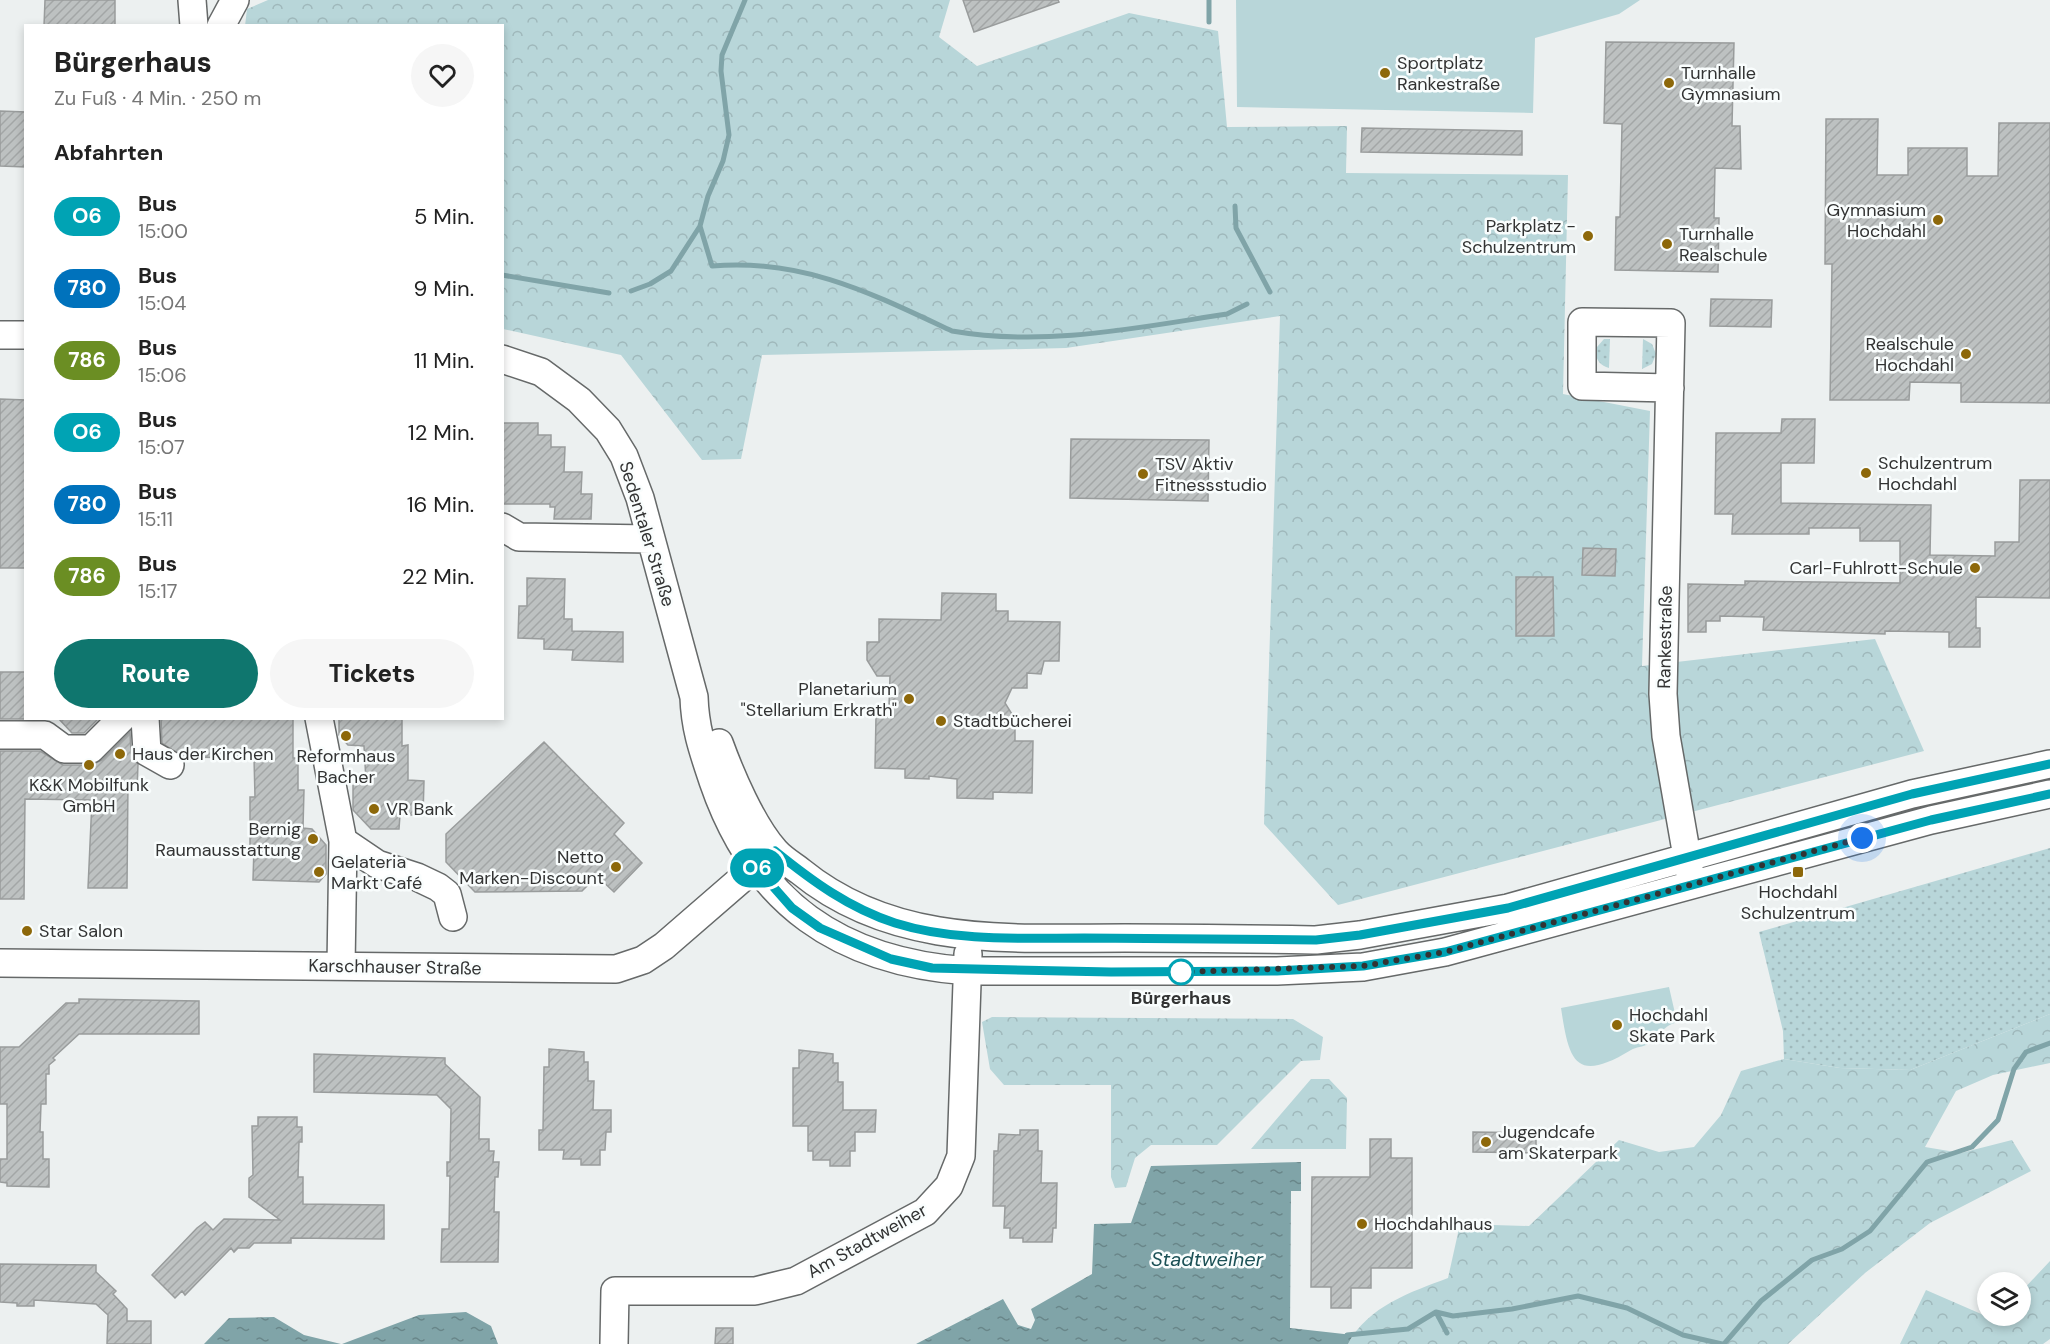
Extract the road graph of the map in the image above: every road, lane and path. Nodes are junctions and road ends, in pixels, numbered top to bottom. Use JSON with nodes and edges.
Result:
{"nodes":[{"id":1,"x":192,"y":0,"type":"edge"},
{"id":2,"x":235,"y":0,"type":"edge"},
{"id":3,"x":194,"y":24,"type":"edge"},
{"id":4,"x":221,"y":24,"type":"edge"},
{"id":5,"x":0,"y":335,"type":"edge"},
{"id":6,"x":24,"y":335,"type":"edge"},
{"id":7,"x":504,"y":360,"type":"edge"},
{"id":8,"x":1670,"y":388,"type":"dead end"},
{"id":9,"x":504,"y":528,"type":"edge"},
{"id":10,"x":651,"y":538,"type":"junction"},
{"id":11,"x":120,"y":720,"type":"edge"},
{"id":12,"x":145,"y":720,"type":"edge"},
{"id":13,"x":319,"y":720,"type":"edge"},
{"id":14,"x":0,"y":735,"type":"edge"},
{"id":15,"x":2050,"y":764,"type":"edge"},
{"id":16,"x":170,"y":765,"type":"dead end"},
{"id":17,"x":2050,"y":794,"type":"edge"},
{"id":18,"x":343,"y":841,"type":"junction"},
{"id":19,"x":1686,"y":856,"type":"junction"},
{"id":20,"x":765,"y":859,"type":"junction"},
{"id":21,"x":1691,"y":884,"type":"junction"},
{"id":22,"x":453,"y":917,"type":"dead end"},
{"id":23,"x":969,"y":935,"type":"junction"},
{"id":24,"x":0,"y":963,"type":"edge"},
{"id":25,"x":341,"y":966,"type":"junction"},
{"id":26,"x":968,"y":971,"type":"junction"},
{"id":27,"x":614,"y":1344,"type":"edge"}],
"edges":[{"from":1,"to":3,"type":"street"},
{"from":2,"to":4,"type":"street"},
{"from":5,"to":6,"type":"street"},
{"from":7,"to":10,"type":"street","name":"Sedentaler Straße"},
{"from":8,"to":19,"type":"street","name":"Rankestraße"},
{"from":9,"to":10,"type":"street"},
{"from":10,"to":20,"type":"street","name":"Sedentaler Straße"},
{"from":11,"to":14,"type":"street"},
{"from":12,"to":16,"type":"street"},
{"from":13,"to":18,"type":"street"},
{"from":15,"to":19,"type":"street","name":"Sedentaler Straße"},
{"from":17,"to":21,"type":"street","name":"Sedentaler Straße"},
{"from":18,"to":22,"type":"street"},
{"from":18,"to":25,"type":"street"},
{"from":19,"to":21,"type":"street","name":"Rankestraße"},
{"from":19,"to":23,"type":"street","name":"Sedentaler Straße"},
{"from":20,"to":23,"type":"street","name":"Sedentaler Straße"},
{"from":20,"to":25,"type":"street","name":"Karschhauser Straße"},
{"from":20,"to":26,"type":"street","name":"Sedentaler Straße"},
{"from":21,"to":26,"type":"street","name":"Sedentaler Straße"},
{"from":23,"to":26,"type":"street","name":"Am Stadtweiher"},
{"from":24,"to":25,"type":"street","name":"Karschhauser Straße"},
{"from":26,"to":27,"type":"street","name":"Am Stadtweiher"}]}
